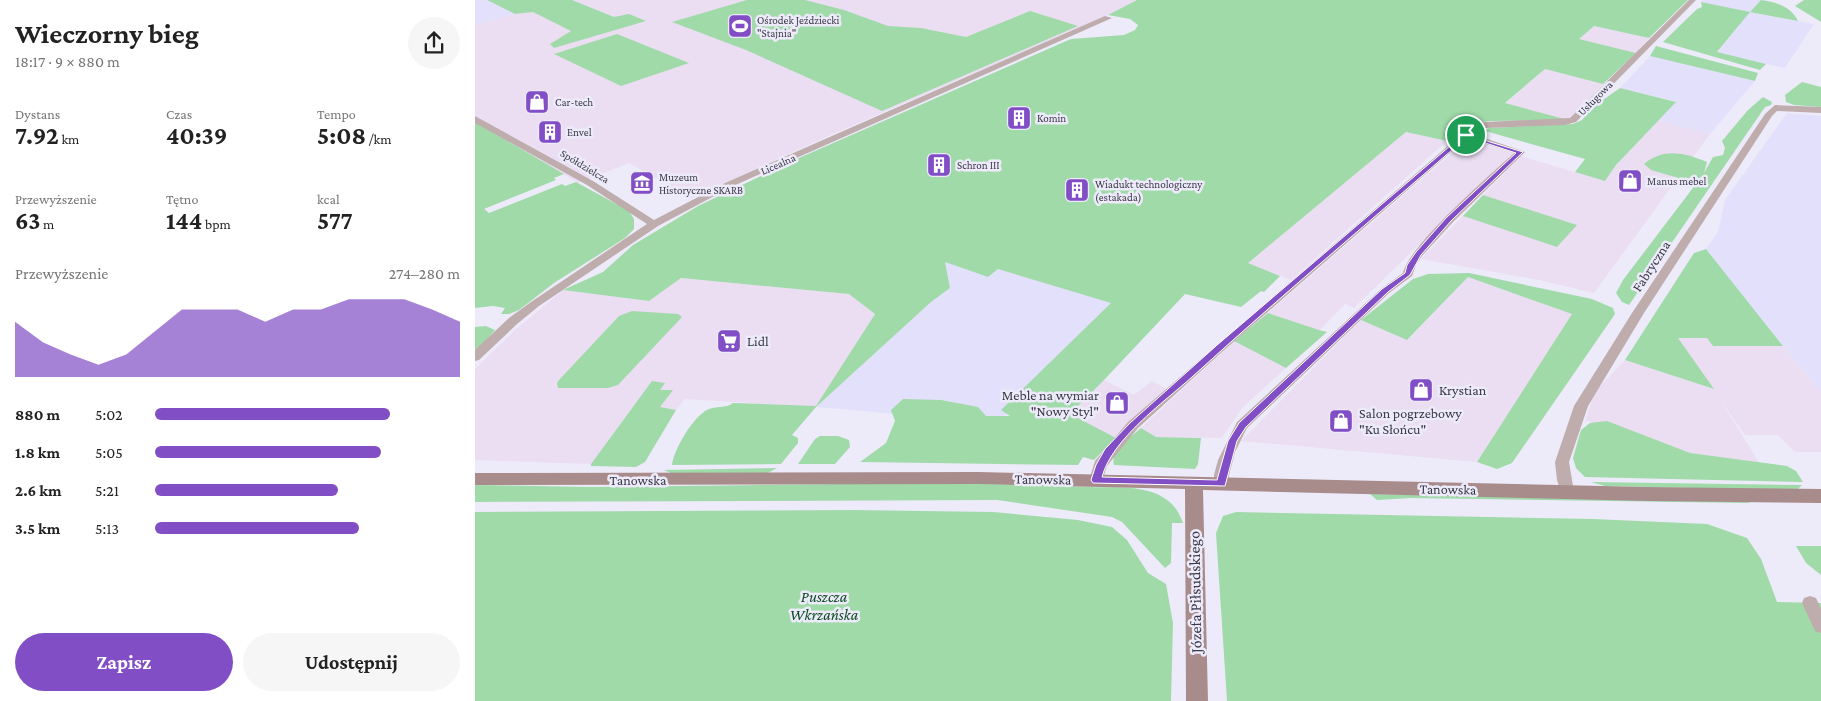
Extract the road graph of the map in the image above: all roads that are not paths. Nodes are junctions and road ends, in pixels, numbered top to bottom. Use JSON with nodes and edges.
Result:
{"nodes":[{"id":1,"x":1693,"y":0,"type":"edge"},
{"id":2,"x":1109,"y":18,"type":"dead end"},
{"id":3,"x":1821,"y":110,"type":"edge"},
{"id":4,"x":475,"y":119,"type":"edge"},
{"id":5,"x":1466,"y":135,"type":"junction"},
{"id":6,"x":654,"y":224,"type":"junction"},
{"id":7,"x":475,"y":357,"type":"edge"},
{"id":8,"x":475,"y":479,"type":"edge"},
{"id":9,"x":1096,"y":480,"type":"junction"},
{"id":10,"x":1194,"y":483,"type":"junction"},
{"id":11,"x":1221,"y":483,"type":"junction"},
{"id":12,"x":1567,"y":492,"type":"junction"},
{"id":13,"x":1821,"y":496,"type":"edge"},
{"id":14,"x":1810,"y":603,"type":"dead end"},
{"id":15,"x":1821,"y":626,"type":"edge"},
{"id":16,"x":1197,"y":701,"type":"edge"}],
"edges":[{"from":1,"to":5,"type":"street","name":"Usługowa"},
{"from":2,"to":6,"type":"street","name":"Licealna"},
{"from":3,"to":12,"type":"street","name":"Fabryczna"},
{"from":4,"to":6,"type":"street","name":"Spółdzielcza"},
{"from":5,"to":9,"type":"street","name":"Usługowa"},
{"from":5,"to":11,"type":"street"},
{"from":6,"to":7,"type":"street","name":"Licealna"},
{"from":8,"to":9,"type":"main road","name":"Tanowska"},
{"from":9,"to":10,"type":"main road","name":"Tanowska"},
{"from":10,"to":11,"type":"main road","name":"Tanowska"},
{"from":10,"to":16,"type":"main road","name":"Józefa Piłsudskiego"},
{"from":11,"to":12,"type":"main road","name":"Tanowska"},
{"from":12,"to":13,"type":"main road","name":"Tanowska"},
{"from":14,"to":15,"type":"street"}]}
